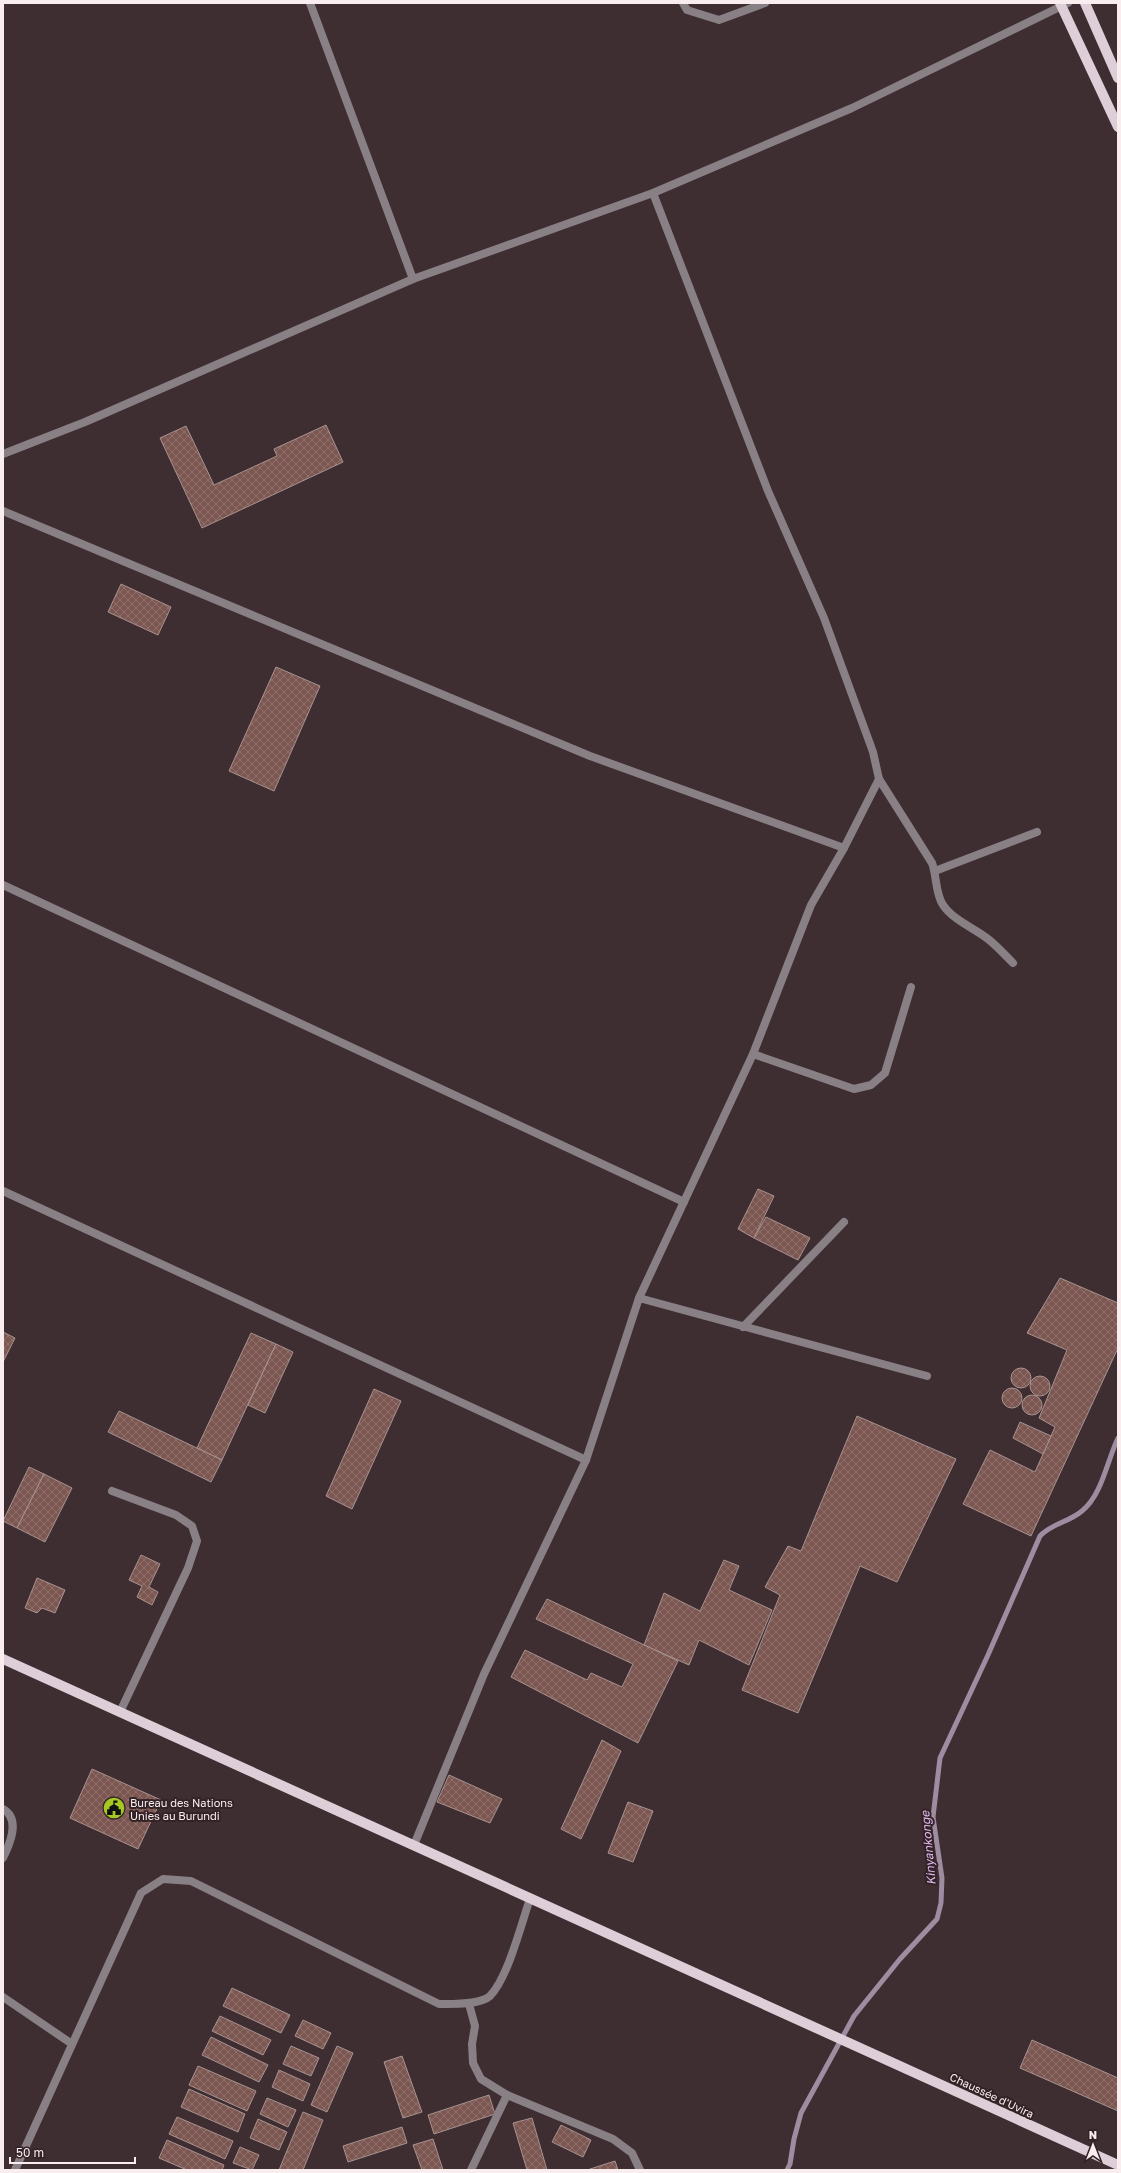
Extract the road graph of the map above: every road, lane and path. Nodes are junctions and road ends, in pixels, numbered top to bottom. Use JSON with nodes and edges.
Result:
{"nodes":[{"id":1,"x":310,"y":3,"type":"edge"},
{"id":2,"x":683,"y":3,"type":"edge"},
{"id":3,"x":765,"y":3,"type":"edge"},
{"id":4,"x":1085,"y":3,"type":"edge"},
{"id":5,"x":1063,"y":4,"type":"edge"},
{"id":6,"x":1118,"y":78,"type":"edge"},
{"id":7,"x":1118,"y":126,"type":"edge"},
{"id":8,"x":653,"y":193,"type":"junction"},
{"id":9,"x":413,"y":279,"type":"junction"},
{"id":10,"x":3,"y":454,"type":"edge"},
{"id":11,"x":3,"y":511,"type":"edge"},
{"id":12,"x":879,"y":779,"type":"junction"},
{"id":13,"x":1037,"y":832,"type":"dead end"},
{"id":14,"x":844,"y":848,"type":"junction"},
{"id":15,"x":935,"y":871,"type":"junction"},
{"id":16,"x":3,"y":885,"type":"edge"},
{"id":17,"x":1013,"y":963,"type":"dead end"},
{"id":18,"x":911,"y":987,"type":"dead end"},
{"id":19,"x":753,"y":1054,"type":"junction"},
{"id":20,"x":3,"y":1191,"type":"edge"},
{"id":21,"x":684,"y":1202,"type":"junction"},
{"id":22,"x":844,"y":1222,"type":"dead end"},
{"id":23,"x":639,"y":1298,"type":"junction"},
{"id":24,"x":743,"y":1327,"type":"junction"},
{"id":25,"x":927,"y":1376,"type":"dead end"},
{"id":26,"x":586,"y":1460,"type":"junction"},
{"id":27,"x":112,"y":1491,"type":"dead end"},
{"id":28,"x":3,"y":1659,"type":"edge"},
{"id":29,"x":120,"y":1712,"type":"junction"},
{"id":30,"x":3,"y":1809,"type":"edge"},
{"id":31,"x":414,"y":1845,"type":"junction"},
{"id":32,"x":3,"y":1858,"type":"edge"},
{"id":33,"x":530,"y":1900,"type":"junction"},
{"id":34,"x":3,"y":1997,"type":"edge"},
{"id":35,"x":469,"y":2004,"type":"junction"},
{"id":36,"x":72,"y":2044,"type":"junction"},
{"id":37,"x":507,"y":2094,"type":"junction"},
{"id":38,"x":1118,"y":2165,"type":"edge"},
{"id":39,"x":15,"y":2170,"type":"edge"},
{"id":40,"x":471,"y":2170,"type":"edge"},
{"id":41,"x":640,"y":2170,"type":"edge"}],
"edges":[{"from":1,"to":9,"type":"lane"},
{"from":2,"to":3,"type":"lane"},
{"from":4,"to":6,"type":"main road"},
{"from":5,"to":7,"type":"main road"},
{"from":5,"to":8,"type":"lane"},
{"from":8,"to":9,"type":"lane"},
{"from":8,"to":12,"type":"lane"},
{"from":9,"to":10,"type":"lane"},
{"from":11,"to":14,"type":"lane"},
{"from":12,"to":14,"type":"lane"},
{"from":12,"to":15,"type":"lane"},
{"from":13,"to":15,"type":"lane"},
{"from":14,"to":19,"type":"lane"},
{"from":15,"to":17,"type":"lane"},
{"from":16,"to":21,"type":"lane"},
{"from":18,"to":19,"type":"lane"},
{"from":19,"to":21,"type":"lane"},
{"from":20,"to":26,"type":"lane"},
{"from":21,"to":23,"type":"lane"},
{"from":22,"to":24,"type":"lane"},
{"from":23,"to":24,"type":"lane"},
{"from":23,"to":26,"type":"lane"},
{"from":24,"to":25,"type":"lane"},
{"from":26,"to":31,"type":"lane"},
{"from":27,"to":29,"type":"lane"},
{"from":28,"to":29,"type":"main road","name":"Chaussée d'Uvira"},
{"from":29,"to":31,"type":"main road","name":"Chaussée d'Uvira"},
{"from":30,"to":32,"type":"lane"},
{"from":31,"to":33,"type":"main road","name":"Chaussée d'Uvira"},
{"from":33,"to":35,"type":"lane"},
{"from":33,"to":38,"type":"main road","name":"Chaussée d'Uvira"},
{"from":34,"to":36,"type":"lane"},
{"from":35,"to":36,"type":"lane"},
{"from":35,"to":37,"type":"lane"},
{"from":36,"to":39,"type":"lane"},
{"from":37,"to":40,"type":"lane"},
{"from":37,"to":41,"type":"lane"}]}
